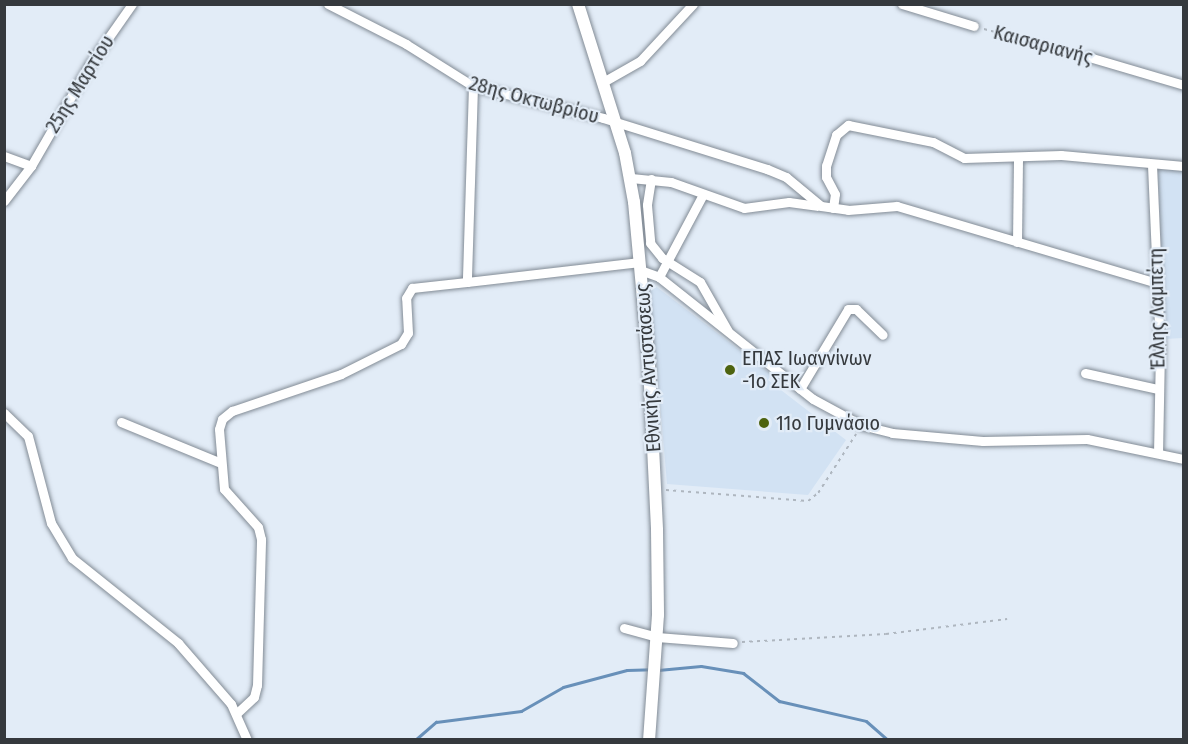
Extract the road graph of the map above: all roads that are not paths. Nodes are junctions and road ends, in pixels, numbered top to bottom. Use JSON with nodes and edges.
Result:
{"nodes":[{"id":1,"x":132,"y":4,"type":"edge"},
{"id":2,"x":328,"y":4,"type":"edge"},
{"id":3,"x":578,"y":4,"type":"edge"},
{"id":4,"x":693,"y":4,"type":"edge"},
{"id":5,"x":902,"y":4,"type":"edge"},
{"id":6,"x":974,"y":26,"type":"road end"},
{"id":7,"x":1089,"y":57,"type":"road end"},
{"id":8,"x":603,"y":82,"type":"junction"},
{"id":9,"x":1184,"y":85,"type":"edge"},
{"id":10,"x":473,"y":86,"type":"junction"},
{"id":11,"x":616,"y":122,"type":"junction"},
{"id":12,"x":4,"y":156,"type":"edge"},
{"id":13,"x":1018,"y":157,"type":"junction"},
{"id":14,"x":1152,"y":165,"type":"junction"},
{"id":15,"x":31,"y":166,"type":"junction"},
{"id":16,"x":1184,"y":166,"type":"edge"},
{"id":17,"x":631,"y":178,"type":"junction"},
{"id":18,"x":651,"y":179,"type":"junction"},
{"id":19,"x":702,"y":196,"type":"junction"},
{"id":20,"x":4,"y":201,"type":"edge"},
{"id":21,"x":821,"y":206,"type":"junction"},
{"id":22,"x":833,"y":208,"type":"junction"},
{"id":23,"x":1017,"y":242,"type":"junction"},
{"id":24,"x":668,"y":261,"type":"junction"},
{"id":25,"x":640,"y":266,"type":"junction"},
{"id":26,"x":659,"y":277,"type":"junction"},
{"id":27,"x":467,"y":282,"type":"junction"},
{"id":28,"x":1157,"y":283,"type":"junction"},
{"id":29,"x":729,"y":334,"type":"junction"},
{"id":30,"x":883,"y":335,"type":"dead end"},
{"id":31,"x":1085,"y":373,"type":"dead end"},
{"id":32,"x":1158,"y":388,"type":"junction"},
{"id":33,"x":800,"y":389,"type":"junction"},
{"id":34,"x":4,"y":413,"type":"edge"},
{"id":35,"x":121,"y":422,"type":"dead end"},
{"id":36,"x":1158,"y":453,"type":"junction"},
{"id":37,"x":1184,"y":459,"type":"edge"},
{"id":38,"x":221,"y":463,"type":"junction"},
{"id":39,"x":624,"y":628,"type":"dead end"},
{"id":40,"x":657,"y":637,"type":"junction"},
{"id":41,"x":733,"y":643,"type":"road end"},
{"id":42,"x":237,"y":713,"type":"junction"},
{"id":43,"x":247,"y":740,"type":"edge"},
{"id":44,"x":649,"y":740,"type":"edge"}],
"edges":[{"from":1,"to":15,"type":"street","name":"25ης Μαρτίου"},
{"from":2,"to":10,"type":"street","name":"28ης Οκτωβρίου"},
{"from":3,"to":8,"type":"street","name":"Εθνικής Αντιστάσεως"},
{"from":4,"to":8,"type":"street"},
{"from":5,"to":6,"type":"street","name":"Καισαριανής"},
{"from":7,"to":9,"type":"street","name":"Καισαριανής"},
{"from":8,"to":11,"type":"street","name":"Εθνικής Αντιστάσεως"},
{"from":10,"to":11,"type":"street","name":"28ης Οκτωβρίου"},
{"from":10,"to":27,"type":"street"},
{"from":11,"to":17,"type":"street","name":"Εθνικής Αντιστάσεως"},
{"from":11,"to":21,"type":"street","name":"28ης Οκτωβρίου"},
{"from":12,"to":15,"type":"street"},
{"from":13,"to":14,"type":"street"},
{"from":13,"to":22,"type":"street"},
{"from":13,"to":23,"type":"street"},
{"from":14,"to":16,"type":"street"},
{"from":14,"to":28,"type":"street","name":"Έλλης Λαμπέτη"},
{"from":15,"to":20,"type":"street","name":"25ης Μαρτίου"},
{"from":17,"to":18,"type":"street"},
{"from":17,"to":25,"type":"street","name":"Εθνικής Αντιστάσεως"},
{"from":18,"to":19,"type":"street"},
{"from":18,"to":24,"type":"street"},
{"from":19,"to":21,"type":"street"},
{"from":19,"to":24,"type":"street"},
{"from":21,"to":22,"type":"street"},
{"from":22,"to":23,"type":"street"},
{"from":23,"to":28,"type":"street"},
{"from":24,"to":26,"type":"street"},
{"from":24,"to":29,"type":"street"},
{"from":25,"to":26,"type":"street"},
{"from":25,"to":27,"type":"street"},
{"from":25,"to":40,"type":"street","name":"Εθνικής Αντιστάσεως"},
{"from":26,"to":29,"type":"street"},
{"from":27,"to":38,"type":"street"},
{"from":28,"to":32,"type":"street","name":"Έλλης Λαμπέτη"},
{"from":29,"to":33,"type":"street"},
{"from":30,"to":33,"type":"street"},
{"from":31,"to":32,"type":"street"},
{"from":32,"to":36,"type":"street","name":"Έλλης Λαμπέτη"},
{"from":33,"to":36,"type":"street"},
{"from":34,"to":42,"type":"street"},
{"from":35,"to":38,"type":"street"},
{"from":36,"to":37,"type":"street"},
{"from":38,"to":42,"type":"street"},
{"from":39,"to":40,"type":"street"},
{"from":40,"to":41,"type":"street"},
{"from":40,"to":44,"type":"street","name":"Εθνικής Αντιστάσεως"},
{"from":42,"to":43,"type":"street"}]}
